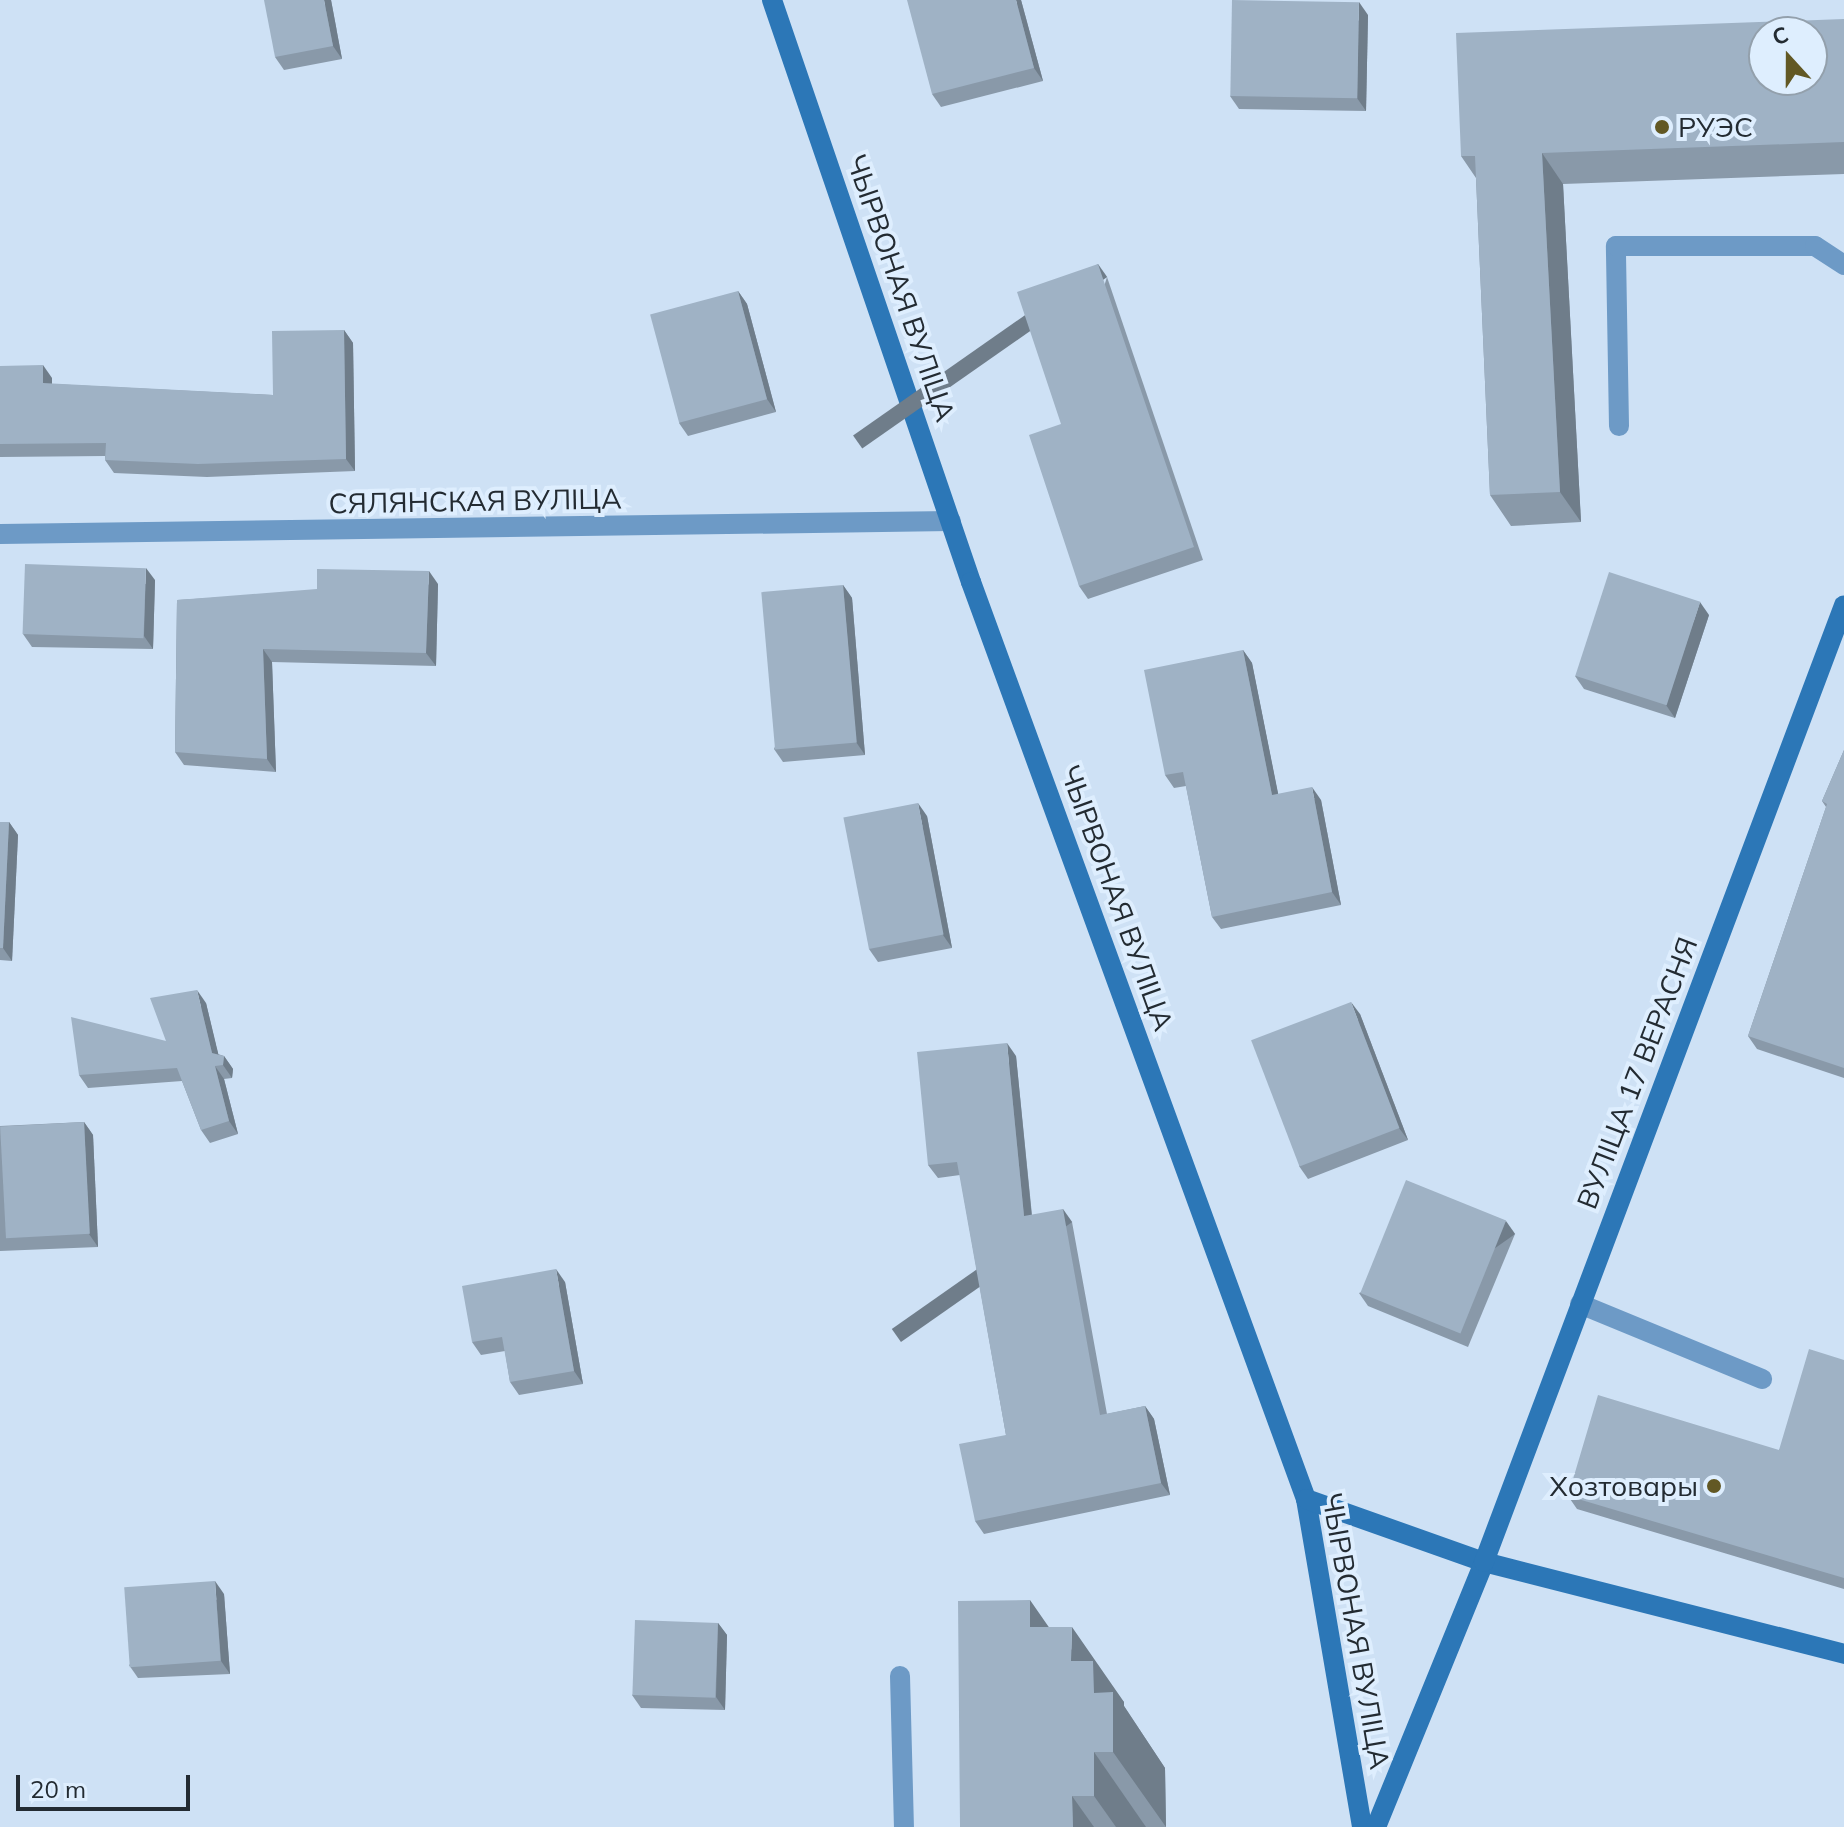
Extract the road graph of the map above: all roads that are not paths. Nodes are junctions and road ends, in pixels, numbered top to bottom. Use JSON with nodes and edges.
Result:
{"nodes":[{"id":1,"x":772,"y":0,"type":"edge"},
{"id":2,"x":1844,"y":265,"type":"edge"},
{"id":3,"x":1619,"y":426,"type":"dead end"},
{"id":4,"x":951,"y":521,"type":"junction"},
{"id":5,"x":0,"y":534,"type":"edge"},
{"id":6,"x":1844,"y":605,"type":"edge"},
{"id":7,"x":1580,"y":1304,"type":"junction"},
{"id":8,"x":1762,"y":1379,"type":"dead end"},
{"id":9,"x":1306,"y":1499,"type":"junction"},
{"id":10,"x":1484,"y":1562,"type":"junction"},
{"id":11,"x":1844,"y":1654,"type":"edge"},
{"id":12,"x":900,"y":1676,"type":"dead end"},
{"id":13,"x":904,"y":1827,"type":"edge"},
{"id":14,"x":1362,"y":1827,"type":"edge"},
{"id":15,"x":1376,"y":1827,"type":"edge"}],
"edges":[{"from":1,"to":4,"type":"main road","name":"ЧЫРВОНАЯ ВУЛІЦА"},
{"from":2,"to":3,"type":"street"},
{"from":4,"to":5,"type":"street","name":"СЯЛЯНСКАЯ ВУЛІЦА"},
{"from":4,"to":9,"type":"main road","name":"ЧЫРВОНАЯ ВУЛІЦА"},
{"from":6,"to":7,"type":"main road","name":"ВУЛІЦА 17 ВЕРАСНЯ"},
{"from":7,"to":8,"type":"street"},
{"from":7,"to":10,"type":"main road","name":"ВУЛІЦА 17 ВЕРАСНЯ"},
{"from":9,"to":10,"type":"main road"},
{"from":9,"to":14,"type":"main road","name":"ЧЫРВОНАЯ ВУЛІЦА"},
{"from":10,"to":11,"type":"main road"},
{"from":10,"to":15,"type":"main road","name":"ЧЫРВОНАЯ ВУЛІЦА"},
{"from":12,"to":13,"type":"street"}]}
